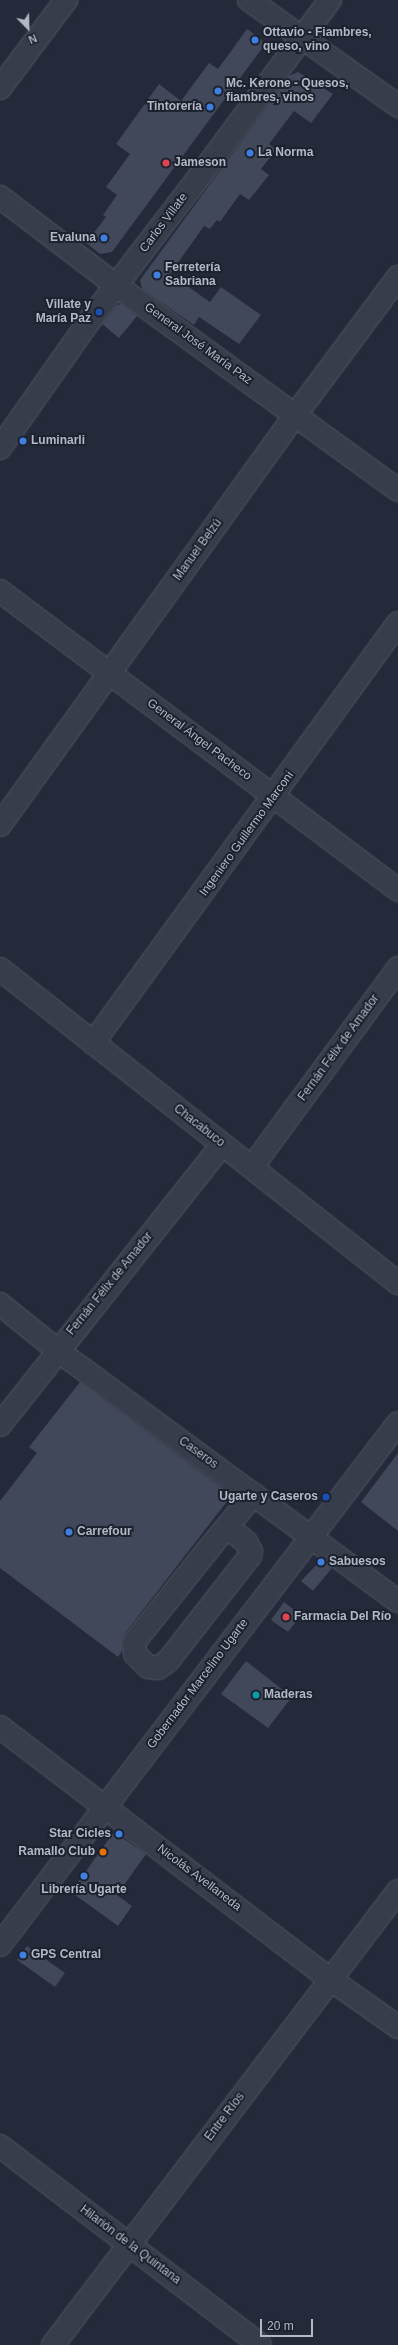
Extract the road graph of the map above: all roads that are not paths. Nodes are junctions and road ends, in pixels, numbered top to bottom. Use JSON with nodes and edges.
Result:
{"nodes":[{"id":1,"x":66,"y":0,"type":"edge"},
{"id":2,"x":249,"y":0,"type":"edge"},
{"id":3,"x":330,"y":0,"type":"edge"},
{"id":4,"x":303,"y":38,"type":"junction"},
{"id":5,"x":0,"y":88,"type":"edge"},
{"id":6,"x":398,"y":106,"type":"edge"},
{"id":7,"x":0,"y":197,"type":"edge"},
{"id":8,"x":398,"y":277,"type":"edge"},
{"id":9,"x":117,"y":286,"type":"junction"},
{"id":10,"x":296,"y":414,"type":"junction"},
{"id":11,"x":0,"y":448,"type":"edge"},
{"id":12,"x":398,"y":490,"type":"edge"},
{"id":13,"x":0,"y":591,"type":"edge"},
{"id":14,"x":398,"y":623,"type":"edge"},
{"id":15,"x":109,"y":673,"type":"junction"},
{"id":16,"x":274,"y":797,"type":"junction"},
{"id":17,"x":0,"y":825,"type":"edge"},
{"id":18,"x":398,"y":890,"type":"edge"},
{"id":19,"x":398,"y":968,"type":"edge"},
{"id":20,"x":0,"y":969,"type":"edge"},
{"id":21,"x":93,"y":1043,"type":"junction"},
{"id":22,"x":222,"y":1145,"type":"junction"},
{"id":23,"x":252,"y":1167,"type":"junction"},
{"id":24,"x":398,"y":1283,"type":"edge"},
{"id":25,"x":0,"y":1304,"type":"edge"},
{"id":26,"x":58,"y":1350,"type":"junction"},
{"id":27,"x":398,"y":1423,"type":"edge"},
{"id":28,"x":0,"y":1425,"type":"edge"},
{"id":29,"x":254,"y":1494,"type":"junction"},
{"id":30,"x":227,"y":1528,"type":"junction"},
{"id":31,"x":311,"y":1536,"type":"junction"},
{"id":32,"x":398,"y":1601,"type":"edge"},
{"id":33,"x":0,"y":1727,"type":"edge"},
{"id":34,"x":105,"y":1807,"type":"junction"},
{"id":35,"x":398,"y":1891,"type":"edge"},
{"id":36,"x":0,"y":1945,"type":"edge"},
{"id":37,"x":330,"y":1979,"type":"junction"},
{"id":38,"x":398,"y":2027,"type":"edge"},
{"id":39,"x":0,"y":2146,"type":"edge"},
{"id":40,"x":129,"y":2243,"type":"junction"},
{"id":41,"x":53,"y":2345,"type":"edge"},
{"id":42,"x":260,"y":2345,"type":"edge"}],
"edges":[{"from":1,"to":5,"type":"street"},
{"from":2,"to":4,"type":"street"},
{"from":3,"to":4,"type":"street","name":"Carlos Villate"},
{"from":4,"to":6,"type":"street"},
{"from":4,"to":9,"type":"street","name":"Carlos Villate"},
{"from":7,"to":9,"type":"street","name":"General José María Paz"},
{"from":8,"to":10,"type":"street","name":"Manuel Belzú"},
{"from":9,"to":10,"type":"street","name":"General José María Paz"},
{"from":9,"to":11,"type":"street","name":"Carlos Villate"},
{"from":10,"to":12,"type":"street","name":"General José María Paz"},
{"from":10,"to":15,"type":"street","name":"Manuel Belzú"},
{"from":13,"to":15,"type":"street","name":"General Ángel Pacheco"},
{"from":14,"to":16,"type":"street","name":"Ingeniero Guillermo Marconi"},
{"from":15,"to":16,"type":"street","name":"General Ángel Pacheco"},
{"from":15,"to":17,"type":"street","name":"Manuel Belzú"},
{"from":16,"to":18,"type":"street","name":"General Ángel Pacheco"},
{"from":16,"to":21,"type":"street","name":"Ingeniero Guillermo Marconi"},
{"from":19,"to":23,"type":"street","name":"Fernán Félix de Amador"},
{"from":20,"to":21,"type":"street","name":"Chacabuco"},
{"from":21,"to":22,"type":"street","name":"Chacabuco"},
{"from":22,"to":23,"type":"street","name":"Chacabuco"},
{"from":22,"to":26,"type":"street","name":"Fernán Félix de Amador"},
{"from":23,"to":24,"type":"street","name":"Chacabuco"},
{"from":25,"to":26,"type":"street","name":"Caseros"},
{"from":26,"to":28,"type":"street","name":"Fernán Félix de Amador"},
{"from":26,"to":29,"type":"street","name":"Caseros"},
{"from":27,"to":31,"type":"street","name":"Gobernador Marcelino Ugarte"},
{"from":29,"to":30,"type":"street"},
{"from":29,"to":31,"type":"street","name":"Caseros"},
{"from":30,"to":30,"type":"street"},
{"from":31,"to":32,"type":"street","name":"Caseros"},
{"from":31,"to":34,"type":"street","name":"Gobernador Marcelino Ugarte"},
{"from":33,"to":34,"type":"street","name":"Nicolás Avellaneda"},
{"from":34,"to":36,"type":"street","name":"Gobernador Marcelino Ugarte"},
{"from":34,"to":37,"type":"street","name":"Nicolás Avellaneda"},
{"from":35,"to":37,"type":"street","name":"Entre Ríos"},
{"from":37,"to":38,"type":"street","name":"Nicolás Avellaneda"},
{"from":37,"to":40,"type":"street","name":"Entre Ríos"},
{"from":39,"to":40,"type":"street","name":"Hilarión de la Quintana"},
{"from":40,"to":41,"type":"street","name":"Entre Ríos"},
{"from":40,"to":42,"type":"street","name":"Hilarión de la Quintana"}]}
